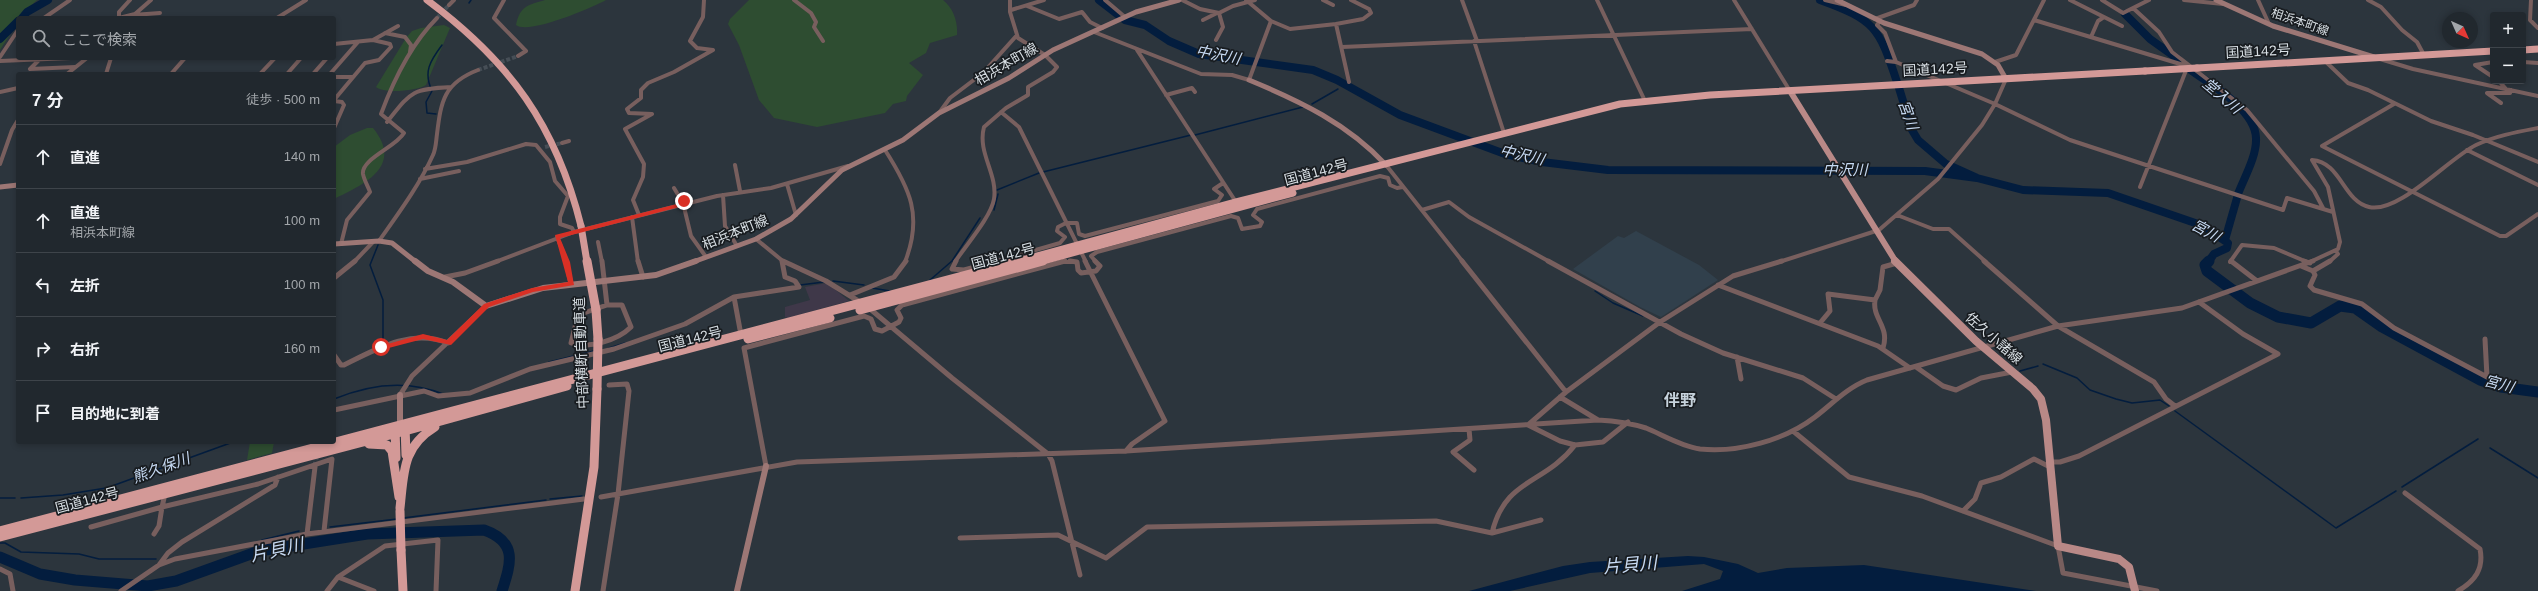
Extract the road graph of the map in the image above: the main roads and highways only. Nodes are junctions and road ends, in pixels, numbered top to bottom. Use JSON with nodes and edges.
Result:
{"nodes":[{"id":1,"x":427,"y":0,"type":"edge"},
{"id":2,"x":1180,"y":0,"type":"edge"},
{"id":3,"x":1837,"y":0,"type":"edge"},
{"id":4,"x":2216,"y":0,"type":"edge"},
{"id":5,"x":2538,"y":49,"type":"edge"},
{"id":6,"x":2526,"y":50,"type":"edge"},
{"id":7,"x":2490,"y":51,"type":"edge"},
{"id":8,"x":2378,"y":58,"type":"junction"},
{"id":9,"x":2006,"y":79,"type":"junction"},
{"id":10,"x":1249,"y":80,"type":"road end"},
{"id":11,"x":1790,"y":91,"type":"junction"},
{"id":12,"x":1386,"y":165,"type":"junction"},
{"id":13,"x":16,"y":185,"type":"edge"},
{"id":14,"x":0,"y":187,"type":"edge"},
{"id":15,"x":336,"y":244,"type":"edge"},
{"id":16,"x":1078,"y":247,"type":"junction"},
{"id":17,"x":865,"y":306,"type":"junction"},
{"id":18,"x":401,"y":392,"type":"road end"},
{"id":19,"x":508,"y":402,"type":"junction"},
{"id":20,"x":400,"y":428,"type":"junction"},
{"id":21,"x":302,"y":458,"type":"junction"},
{"id":22,"x":766,"y":466,"type":"road end"},
{"id":23,"x":406,"y":470,"type":"junction"},
{"id":24,"x":396,"y":474,"type":"junction"},
{"id":25,"x":400,"y":510,"type":"junction"},
{"id":26,"x":2,"y":535,"type":"edge"},
{"id":27,"x":2135,"y":588,"type":"edge"},
{"id":28,"x":403,"y":591,"type":"edge"},
{"id":29,"x":575,"y":591,"type":"edge"},
{"id":30,"x":737,"y":591,"type":"edge"}],
"edges":[{"from":1,"to":29,"type":"highway","name":"中部横断自動車道","bridge":true},
{"from":2,"to":15,"type":"main road","name":"相浜本町線"},
{"from":3,"to":9,"type":"main road"},
{"from":4,"to":8,"type":"main road","name":"相浜本町線"},
{"from":5,"to":6,"type":"highway"},
{"from":7,"to":8,"type":"highway","name":"国道142号"},
{"from":8,"to":9,"type":"highway","name":"国道142号","bridge":true},
{"from":9,"to":11,"type":"highway","name":"国道142号"},
{"from":10,"to":12,"type":"main road"},
{"from":11,"to":12,"type":"highway","name":"国道142号"},
{"from":11,"to":27,"type":"main road","name":"佐久小諸線"},
{"from":12,"to":16,"type":"highway","name":"国道142号"},
{"from":12,"to":16,"type":"highway","name":"国道142号"},
{"from":13,"to":14,"type":"main road"},
{"from":16,"to":17,"type":"highway","name":"国道142号"},
{"from":16,"to":17,"type":"highway","name":"国道142号"},
{"from":17,"to":19,"type":"highway","name":"国道142号"},
{"from":17,"to":20,"type":"highway","name":"国道142号"},
{"from":18,"to":20,"type":"main road"},
{"from":19,"to":20,"type":"highway","name":"国道142号"},
{"from":19,"to":23,"type":"highway"},
{"from":20,"to":21,"type":"highway","name":"国道142号"},
{"from":20,"to":23,"type":"highway"},
{"from":20,"to":24,"type":"highway"},
{"from":20,"to":26,"type":"highway","name":"国道142号"},
{"from":21,"to":24,"type":"highway"},
{"from":21,"to":26,"type":"highway","name":"国道142号"},
{"from":22,"to":30,"type":"main road"},
{"from":23,"to":25,"type":"highway"},
{"from":24,"to":25,"type":"highway"},
{"from":25,"to":28,"type":"highway","bridge":true}]}
